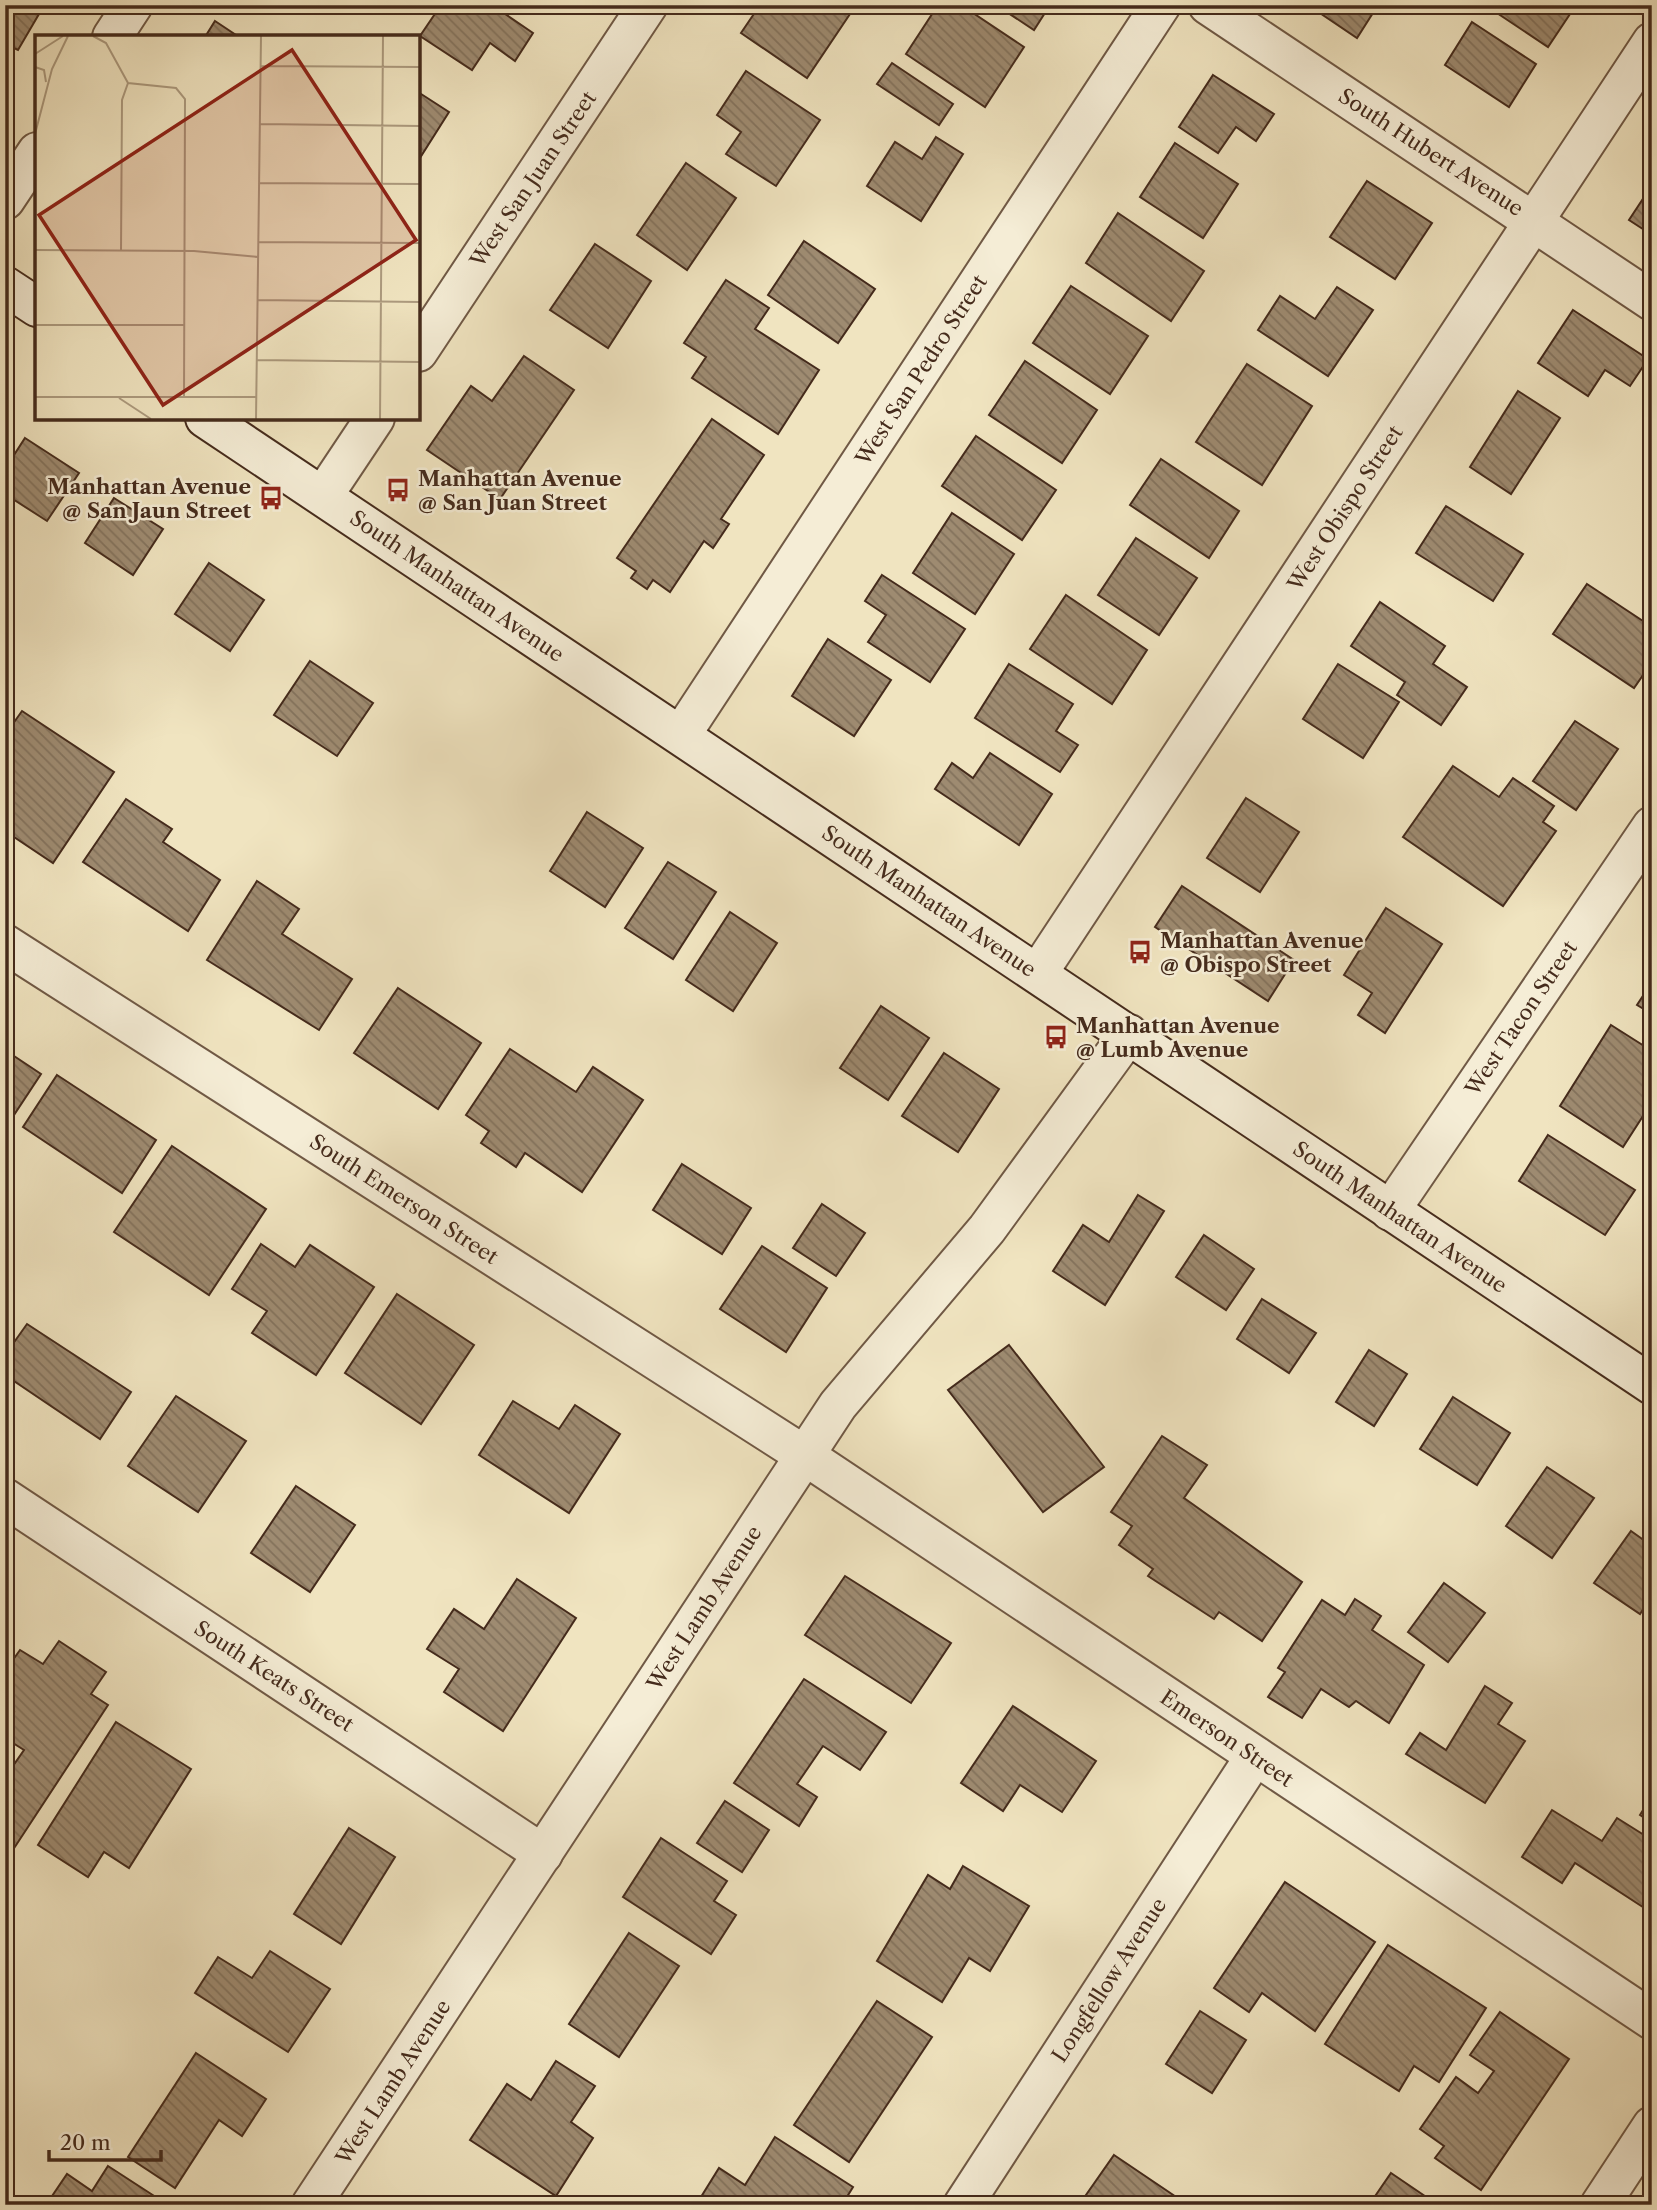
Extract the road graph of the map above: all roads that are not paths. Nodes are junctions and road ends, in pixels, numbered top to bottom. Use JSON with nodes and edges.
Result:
{"nodes":[{"id":1,"x":133,"y":5,"type":"edge"},
{"id":2,"x":648,"y":5,"type":"edge"},
{"id":3,"x":1161,"y":5,"type":"edge"},
{"id":4,"x":1209,"y":5,"type":"edge"},
{"id":5,"x":114,"y":35,"type":"edge"},
{"id":6,"x":1652,"y":42,"type":"edge"},
{"id":7,"x":35,"y":155,"type":"edge"},
{"id":8,"x":5,"y":200,"type":"edge"},
{"id":9,"x":1534,"y":220,"type":"junction"},
{"id":10,"x":5,"y":286,"type":"edge"},
{"id":11,"x":1652,"y":301,"type":"edge"},
{"id":12,"x":35,"y":306,"type":"edge"},
{"id":13,"x":420,"y":349,"type":"edge"},
{"id":14,"x":208,"y":420,"type":"edge"},
{"id":15,"x":373,"y":420,"type":"edge"},
{"id":16,"x":323,"y":496,"type":"junction"},
{"id":17,"x":681,"y":735,"type":"junction"},
{"id":18,"x":1652,"y":826,"type":"edge"},
{"id":19,"x":5,"y":944,"type":"edge"},
{"id":20,"x":1038,"y":973,"type":"junction"},
{"id":21,"x":1129,"y":1034,"type":"junction"},
{"id":22,"x":1390,"y":1211,"type":"junction"},
{"id":23,"x":1652,"y":1385,"type":"edge"},
{"id":24,"x":804,"y":1455,"type":"junction"},
{"id":25,"x":5,"y":1498,"type":"edge"},
{"id":26,"x":1255,"y":1756,"type":"junction"},
{"id":27,"x":543,"y":1854,"type":"junction"},
{"id":28,"x":1652,"y":2020,"type":"edge"},
{"id":29,"x":1652,"y":2126,"type":"edge"},
{"id":30,"x":311,"y":2205,"type":"edge"},
{"id":31,"x":964,"y":2205,"type":"edge"},
{"id":32,"x":1600,"y":2205,"type":"edge"}],
"edges":[{"from":1,"to":5,"type":"street"},
{"from":2,"to":13,"type":"street","name":"West San Juan Street"},
{"from":3,"to":17,"type":"street","name":"West San Pedro Street"},
{"from":4,"to":9,"type":"street","name":"South Hubert Avenue"},
{"from":6,"to":9,"type":"street","name":"West Obispo Street"},
{"from":7,"to":8,"type":"street"},
{"from":9,"to":11,"type":"street","name":"South Hubert Avenue"},
{"from":9,"to":20,"type":"street","name":"West Obispo Street"},
{"from":10,"to":12,"type":"street"},
{"from":14,"to":16,"type":"street","name":"South Manhattan Avenue"},
{"from":15,"to":16,"type":"street"},
{"from":16,"to":17,"type":"street","name":"South Manhattan Avenue"},
{"from":17,"to":20,"type":"street","name":"South Manhattan Avenue"},
{"from":18,"to":22,"type":"street","name":"West Tacon Street"},
{"from":19,"to":24,"type":"street","name":"South Emerson Street"},
{"from":20,"to":21,"type":"street","name":"South Manhattan Avenue"},
{"from":21,"to":22,"type":"street","name":"South Manhattan Avenue"},
{"from":21,"to":24,"type":"street","name":"West Lamb Avenue"},
{"from":22,"to":23,"type":"street","name":"South Manhattan Avenue"},
{"from":24,"to":26,"type":"street","name":"Emerson Street"},
{"from":24,"to":27,"type":"street","name":"West Lamb Avenue"},
{"from":25,"to":27,"type":"street","name":"South Keats Street"},
{"from":26,"to":28,"type":"street","name":"Emerson Street"},
{"from":26,"to":31,"type":"street","name":"Longfellow Avenue"},
{"from":27,"to":30,"type":"street","name":"West Lamb Avenue"},
{"from":29,"to":32,"type":"street"}]}
